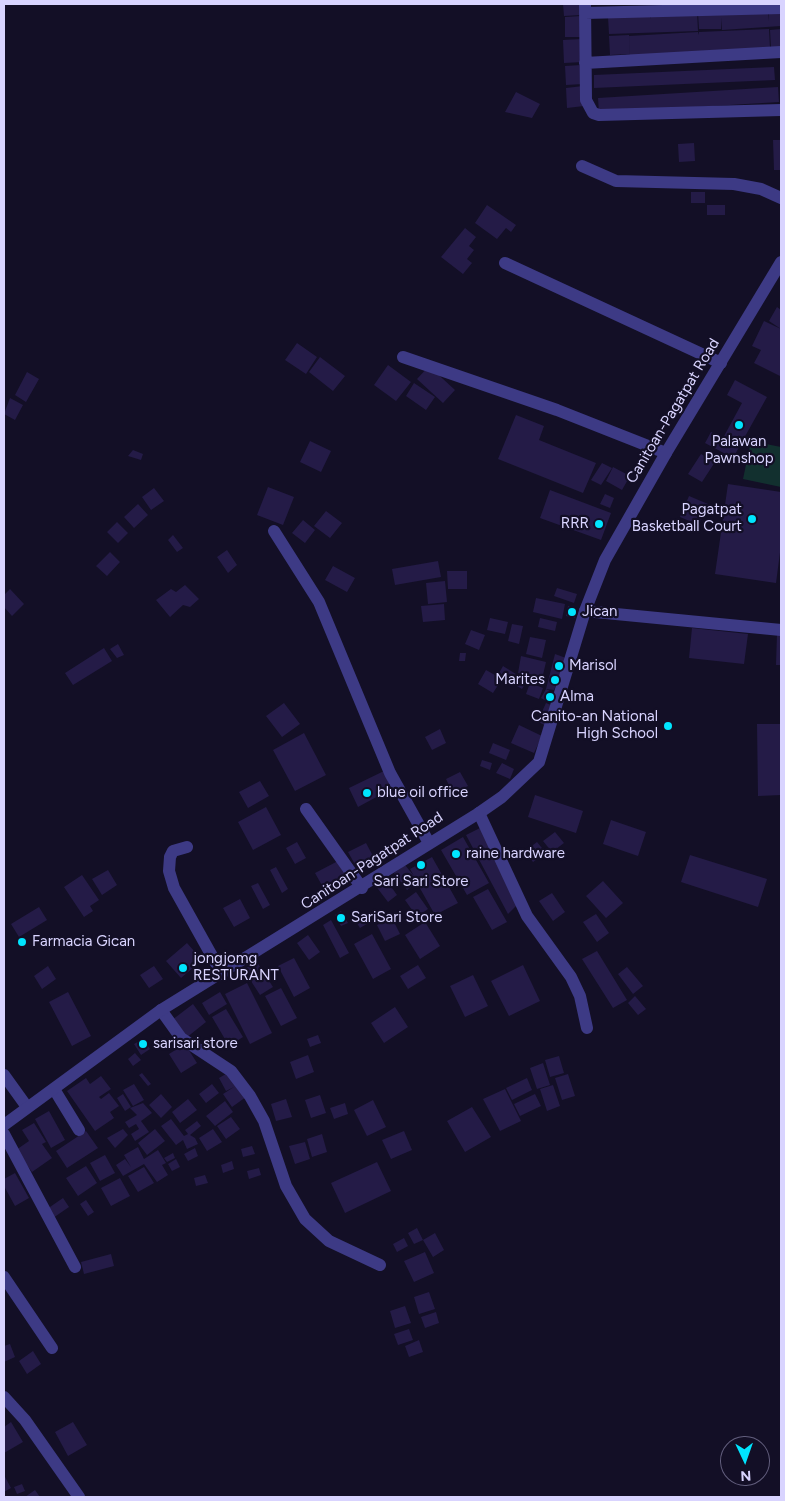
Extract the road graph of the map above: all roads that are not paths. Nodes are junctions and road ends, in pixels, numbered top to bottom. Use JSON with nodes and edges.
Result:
{"nodes":[{"id":1,"x":585,"y":8,"type":"edge"},
{"id":2,"x":781,"y":8,"type":"edge"},
{"id":3,"x":781,"y":52,"type":"edge"},
{"id":4,"x":585,"y":63,"type":"junction"},
{"id":5,"x":781,"y":110,"type":"edge"},
{"id":6,"x":582,"y":166,"type":"dead end"},
{"id":7,"x":781,"y":198,"type":"edge"},
{"id":8,"x":781,"y":262,"type":"edge"},
{"id":9,"x":505,"y":263,"type":"dead end"},
{"id":10,"x":403,"y":357,"type":"dead end"},
{"id":11,"x":722,"y":363,"type":"junction"},
{"id":12,"x":666,"y":452,"type":"junction"},
{"id":13,"x":274,"y":531,"type":"dead end"},
{"id":14,"x":585,"y":612,"type":"junction"},
{"id":15,"x":781,"y":630,"type":"edge"},
{"id":16,"x":306,"y":809,"type":"dead end"},
{"id":17,"x":479,"y":812,"type":"junction"},
{"id":18,"x":429,"y":843,"type":"junction"},
{"id":19,"x":187,"y":847,"type":"dead end"},
{"id":20,"x":362,"y":888,"type":"junction"},
{"id":21,"x":222,"y":974,"type":"junction"},
{"id":22,"x":161,"y":1010,"type":"junction"},
{"id":23,"x":587,"y":1028,"type":"dead end"},
{"id":24,"x":4,"y":1075,"type":"edge"},
{"id":25,"x":54,"y":1089,"type":"junction"},
{"id":26,"x":27,"y":1107,"type":"junction"},
{"id":27,"x":4,"y":1125,"type":"edge"},
{"id":28,"x":79,"y":1130,"type":"dead end"},
{"id":29,"x":4,"y":1134,"type":"edge"},
{"id":30,"x":380,"y":1265,"type":"dead end"},
{"id":31,"x":75,"y":1267,"type":"dead end"},
{"id":32,"x":4,"y":1277,"type":"edge"},
{"id":33,"x":52,"y":1348,"type":"dead end"},
{"id":34,"x":4,"y":1397,"type":"edge"},
{"id":35,"x":79,"y":1497,"type":"edge"}],
"edges":[{"from":1,"to":2,"type":"street"},
{"from":1,"to":4,"type":"street"},
{"from":3,"to":4,"type":"street"},
{"from":4,"to":5,"type":"street"},
{"from":6,"to":7,"type":"street"},
{"from":8,"to":11,"type":"street","name":"Canitoan-Pagatpat Road"},
{"from":9,"to":11,"type":"street"},
{"from":10,"to":12,"type":"street"},
{"from":11,"to":12,"type":"street","name":"Canitoan-Pagatpat Road"},
{"from":12,"to":14,"type":"street","name":"Canitoan-Pagatpat Road"},
{"from":13,"to":18,"type":"street"},
{"from":14,"to":15,"type":"street"},
{"from":14,"to":17,"type":"street","name":"Canitoan-Pagatpat Road"},
{"from":16,"to":20,"type":"street"},
{"from":17,"to":18,"type":"street","name":"Canitoan-Pagatpat Road"},
{"from":17,"to":23,"type":"street"},
{"from":18,"to":20,"type":"street","name":"Canitoan-Pagatpat Road"},
{"from":19,"to":21,"type":"street"},
{"from":20,"to":21,"type":"street","name":"Canitoan-Pagatpat Road"},
{"from":21,"to":22,"type":"street","name":"Canitoan-Pagatpat Road"},
{"from":22,"to":25,"type":"street","name":"Canitoan-Pagatpat Road"},
{"from":22,"to":30,"type":"street"},
{"from":24,"to":26,"type":"street"},
{"from":25,"to":26,"type":"street","name":"Canitoan-Pagatpat Road"},
{"from":25,"to":28,"type":"street"},
{"from":26,"to":27,"type":"street","name":"Canitoan-Pagatpat Road"},
{"from":29,"to":31,"type":"street"},
{"from":32,"to":33,"type":"street"},
{"from":34,"to":35,"type":"street"}]}
